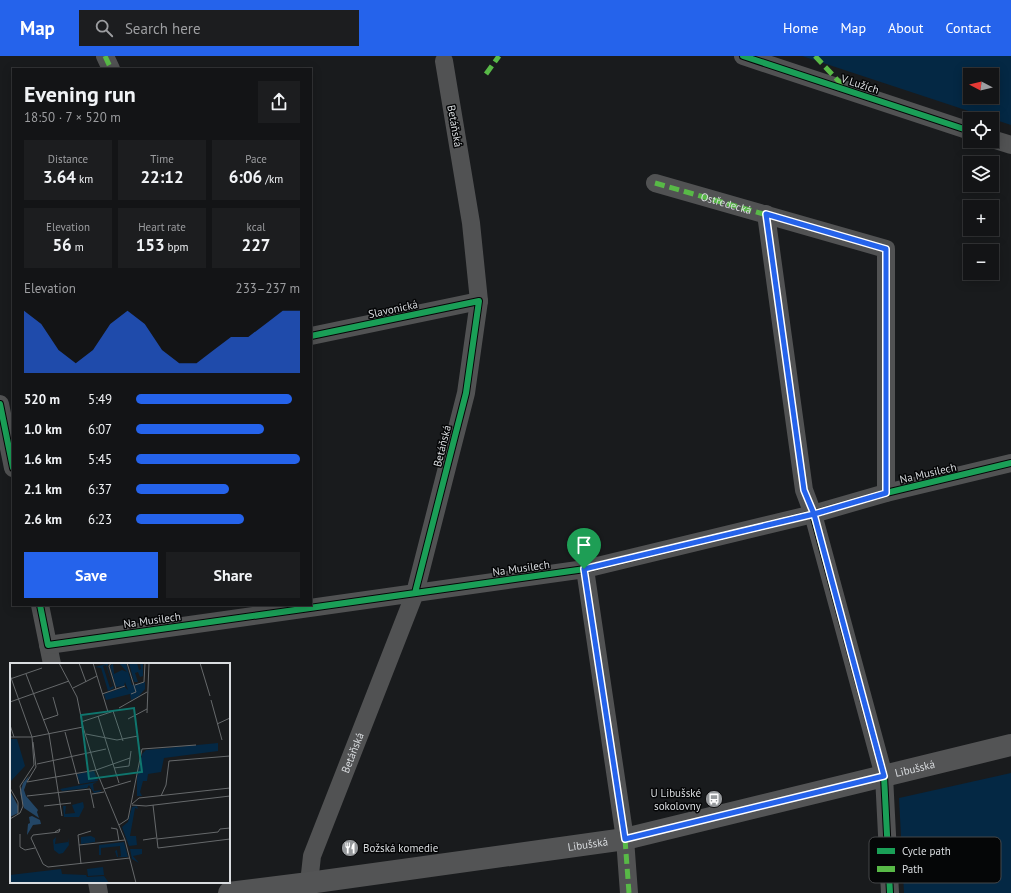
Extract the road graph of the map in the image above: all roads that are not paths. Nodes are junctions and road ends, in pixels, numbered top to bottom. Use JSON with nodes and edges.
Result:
{"nodes":[{"id":1,"x":105,"y":56,"type":"edge"},
{"id":2,"x":743,"y":56,"type":"edge"},
{"id":3,"x":444,"y":61,"type":"dead end"},
{"id":4,"x":111,"y":68,"type":"edge"},
{"id":5,"x":963,"y":129,"type":"edge"},
{"id":6,"x":999,"y":141,"type":"edge"},
{"id":7,"x":1011,"y":145,"type":"edge"},
{"id":8,"x":655,"y":183,"type":"dead end"},
{"id":9,"x":766,"y":214,"type":"junction"},
{"id":10,"x":479,"y":301,"type":"junction"},
{"id":11,"x":312,"y":336,"type":"edge"},
{"id":12,"x":12,"y":399,"type":"edge"},
{"id":13,"x":0,"y":403,"type":"edge"},
{"id":14,"x":12,"y":463,"type":"edge"},
{"id":15,"x":1011,"y":463,"type":"edge"},
{"id":16,"x":12,"y":472,"type":"edge"},
{"id":17,"x":0,"y":474,"type":"edge"},
{"id":18,"x":886,"y":493,"type":"junction"},
{"id":19,"x":814,"y":514,"type":"junction"},
{"id":20,"x":584,"y":569,"type":"junction"},
{"id":21,"x":416,"y":593,"type":"junction"},
{"id":22,"x":40,"y":606,"type":"edge"},
{"id":23,"x":48,"y":645,"type":"junction"},
{"id":24,"x":52,"y":663,"type":"edge"},
{"id":25,"x":1011,"y":745,"type":"edge"},
{"id":26,"x":884,"y":776,"type":"junction"},
{"id":27,"x":887,"y":837,"type":"edge"},
{"id":28,"x":625,"y":839,"type":"junction"},
{"id":29,"x":97,"y":883,"type":"edge"},
{"id":30,"x":310,"y":883,"type":"junction"},
{"id":31,"x":889,"y":883,"type":"edge"},
{"id":32,"x":99,"y":893,"type":"edge"},
{"id":33,"x":229,"y":893,"type":"edge"},
{"id":34,"x":629,"y":893,"type":"edge"},
{"id":35,"x":890,"y":893,"type":"edge"}],
"edges":[{"from":1,"to":4,"type":"street"},
{"from":2,"to":5,"type":"street","name":"V Lužích"},
{"from":3,"to":10,"type":"street","name":"Betáňská"},
{"from":6,"to":7,"type":"street"},
{"from":8,"to":9,"type":"street","name":"Ostředecká"},
{"from":9,"to":18,"type":"street","name":"Ostředecká"},
{"from":9,"to":19,"type":"street"},
{"from":10,"to":11,"type":"street","name":"Slavonická"},
{"from":10,"to":21,"type":"street","name":"Betáňská"},
{"from":12,"to":13,"type":"street"},
{"from":13,"to":14,"type":"street"},
{"from":15,"to":18,"type":"street","name":"Na Musilech"},
{"from":16,"to":17,"type":"street"},
{"from":18,"to":19,"type":"street","name":"Na Musilech"},
{"from":19,"to":20,"type":"street","name":"Na Musilech"},
{"from":19,"to":26,"type":"street"},
{"from":20,"to":21,"type":"street","name":"Na Musilech"},
{"from":20,"to":28,"type":"street"},
{"from":21,"to":23,"type":"street","name":"Na Musilech"},
{"from":21,"to":30,"type":"street","name":"Betáňská"},
{"from":22,"to":23,"type":"street"},
{"from":23,"to":24,"type":"street"},
{"from":25,"to":26,"type":"main road","name":"Libušská"},
{"from":26,"to":27,"type":"street"},
{"from":26,"to":28,"type":"main road","name":"Libušská"},
{"from":28,"to":30,"type":"main road","name":"Libušská"},
{"from":28,"to":34,"type":"street"},
{"from":29,"to":32,"type":"street"},
{"from":30,"to":33,"type":"main road","name":"Libušská"},
{"from":31,"to":35,"type":"street"}]}
